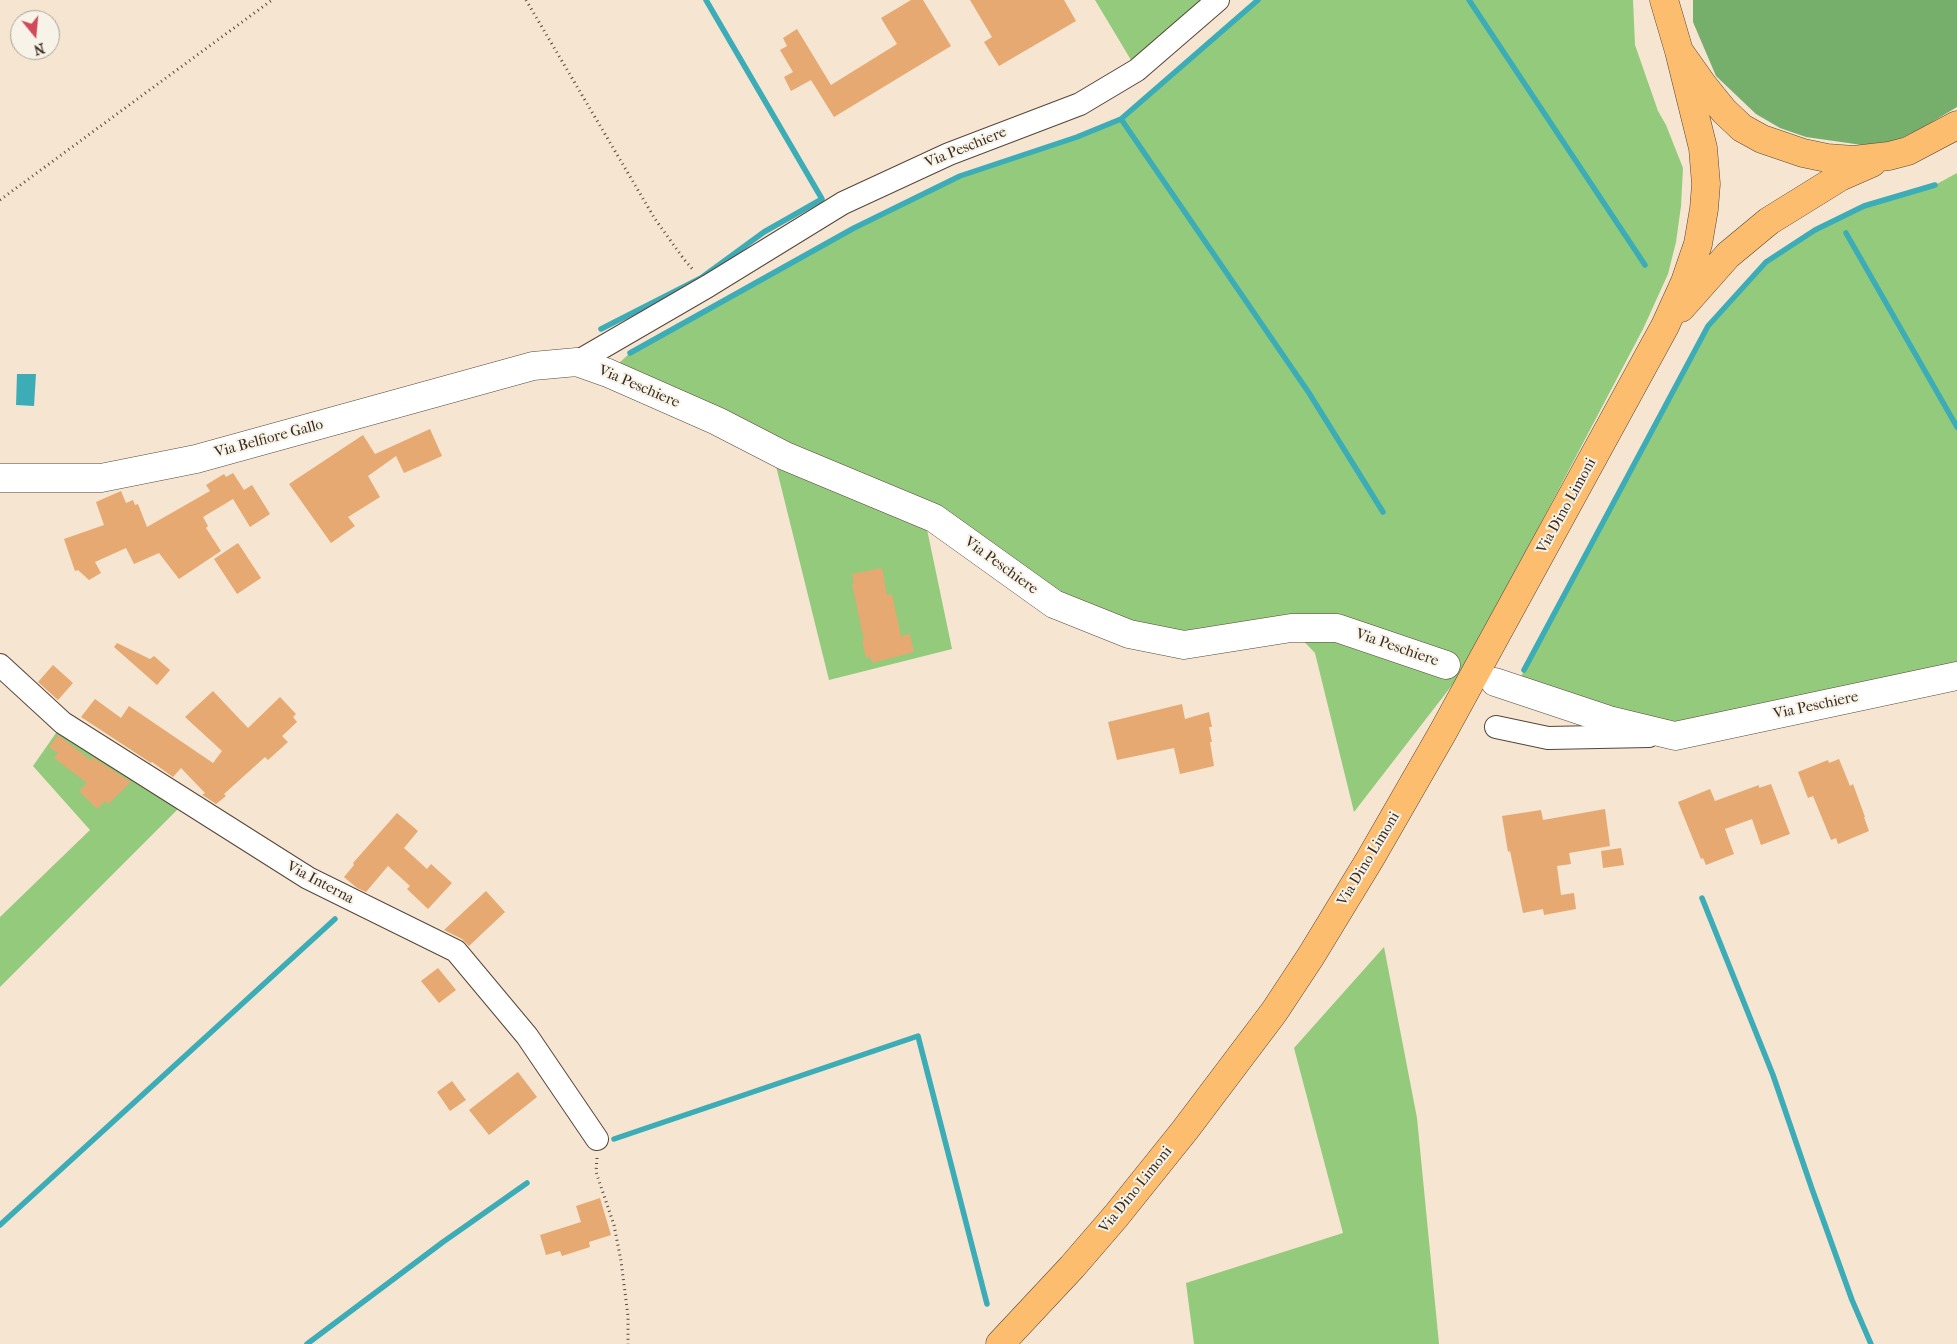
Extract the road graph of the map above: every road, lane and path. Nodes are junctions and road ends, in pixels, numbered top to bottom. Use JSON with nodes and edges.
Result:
{"nodes":[{"id":1,"x":272,"y":0,"type":"edge"},
{"id":2,"x":526,"y":0,"type":"edge"},
{"id":3,"x":1218,"y":0,"type":"edge"},
{"id":4,"x":1664,"y":0,"type":"edge"},
{"id":5,"x":1679,"y":51,"type":"junction"},
{"id":6,"x":1957,"y":125,"type":"edge"},
{"id":7,"x":1889,"y":156,"type":"junction"},
{"id":8,"x":0,"y":200,"type":"edge"},
{"id":9,"x":708,"y":286,"type":"junction"},
{"id":10,"x":1665,"y":326,"type":"junction"},
{"id":11,"x":577,"y":362,"type":"junction"},
{"id":12,"x":533,"y":366,"type":"joint"},
{"id":13,"x":0,"y":478,"type":"edge"},
{"id":14,"x":0,"y":665,"type":"edge"},
{"id":15,"x":1446,"y":665,"type":"dead end"},
{"id":16,"x":1957,"y":676,"type":"edge"},
{"id":17,"x":1495,"y":682,"type":"dead end"},
{"id":18,"x":1496,"y":728,"type":"dead end"},
{"id":19,"x":1675,"y":736,"type":"junction"},
{"id":20,"x":597,"y":1139,"type":"joint"},
{"id":21,"x":628,"y":1344,"type":"edge"},
{"id":22,"x":1000,"y":1344,"type":"edge"}],
"edges":[{"from":1,"to":8,"type":"path"},
{"from":2,"to":9,"type":"path"},
{"from":3,"to":9,"type":"street","name":"Via Peschiere"},
{"from":4,"to":5,"type":"main road"},
{"from":5,"to":7,"type":"main road"},
{"from":5,"to":10,"type":"main road"},
{"from":6,"to":7,"type":"main road"},
{"from":7,"to":10,"type":"main road"},
{"from":9,"to":11,"type":"street","name":"Via Peschiere"},
{"from":10,"to":22,"type":"main road","name":"Via Dino Limoni"},
{"from":11,"to":12,"type":"street","name":"Via Peschiere"},
{"from":11,"to":15,"type":"street","name":"Via Peschiere"},
{"from":12,"to":13,"type":"street","name":"Via Belfiore Gallo"},
{"from":14,"to":20,"type":"street","name":"Via Interna"},
{"from":16,"to":19,"type":"street","name":"Via Peschiere"},
{"from":17,"to":19,"type":"street","name":"Via Peschiere"},
{"from":18,"to":19,"type":"street","name":"Via Peschiere"},
{"from":20,"to":21,"type":"path"}]}
